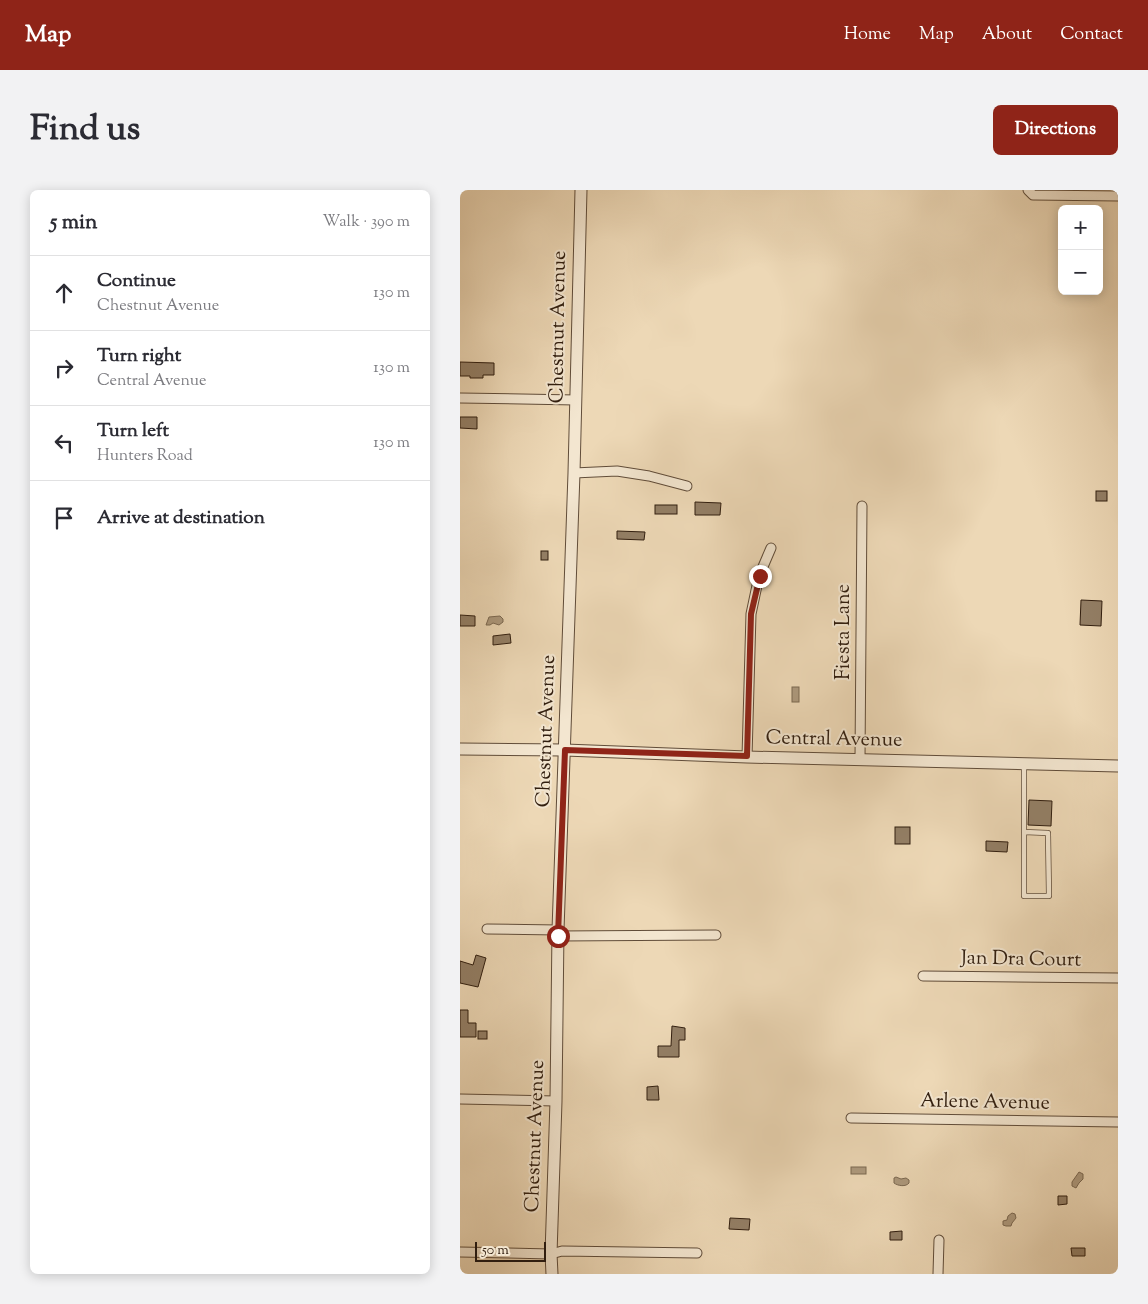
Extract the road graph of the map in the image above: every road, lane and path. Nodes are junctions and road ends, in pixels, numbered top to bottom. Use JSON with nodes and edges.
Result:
{"nodes":[{"id":1,"x":581,"y":190,"type":"edge"},
{"id":2,"x":1028,"y":190,"type":"edge"},
{"id":3,"x":1118,"y":196,"type":"edge"},
{"id":4,"x":460,"y":398,"type":"edge"},
{"id":5,"x":576,"y":400,"type":"junction"},
{"id":6,"x":574,"y":473,"type":"junction"},
{"id":7,"x":687,"y":486,"type":"dead end"},
{"id":8,"x":862,"y":506,"type":"dead end"},
{"id":9,"x":771,"y":548,"type":"dead end"},
{"id":10,"x":460,"y":749,"type":"edge"},
{"id":11,"x":565,"y":750,"type":"junction"},
{"id":12,"x":747,"y":756,"type":"junction"},
{"id":13,"x":860,"y":759,"type":"junction"},
{"id":14,"x":1024,"y":763,"type":"junction"},
{"id":15,"x":1118,"y":766,"type":"edge"},
{"id":16,"x":1024,"y":832,"type":"junction"},
{"id":17,"x":487,"y":929,"type":"dead end"},
{"id":18,"x":558,"y":933,"type":"junction"},
{"id":19,"x":716,"y":934,"type":"dead end"},
{"id":20,"x":923,"y":976,"type":"dead end"},
{"id":21,"x":1118,"y":978,"type":"edge"},
{"id":22,"x":460,"y":1099,"type":"edge"},
{"id":23,"x":556,"y":1100,"type":"junction"},
{"id":24,"x":851,"y":1118,"type":"dead end"},
{"id":25,"x":1118,"y":1122,"type":"edge"},
{"id":26,"x":939,"y":1240,"type":"dead end"},
{"id":27,"x":460,"y":1252,"type":"edge"},
{"id":28,"x":697,"y":1253,"type":"dead end"},
{"id":29,"x":551,"y":1254,"type":"junction"},
{"id":30,"x":552,"y":1274,"type":"edge"},
{"id":31,"x":938,"y":1274,"type":"edge"}],
"edges":[{"from":1,"to":5,"type":"street","name":"Chestnut Avenue"},
{"from":2,"to":3,"type":"street"},
{"from":4,"to":5,"type":"street"},
{"from":5,"to":6,"type":"street","name":"Chestnut Avenue"},
{"from":6,"to":7,"type":"street"},
{"from":6,"to":11,"type":"street","name":"Chestnut Avenue"},
{"from":8,"to":13,"type":"street","name":"Fiesta Lane"},
{"from":9,"to":12,"type":"street"},
{"from":10,"to":11,"type":"street","name":"Central Avenue"},
{"from":11,"to":12,"type":"street","name":"Central Avenue"},
{"from":11,"to":18,"type":"street","name":"Chestnut Avenue"},
{"from":12,"to":13,"type":"street","name":"Central Avenue"},
{"from":13,"to":14,"type":"street","name":"Central Avenue"},
{"from":14,"to":15,"type":"street","name":"Central Avenue"},
{"from":14,"to":16,"type":"lane"},
{"from":16,"to":16,"type":"lane"},
{"from":17,"to":18,"type":"street"},
{"from":18,"to":19,"type":"street"},
{"from":18,"to":23,"type":"street","name":"Chestnut Avenue"},
{"from":20,"to":21,"type":"street","name":"Jan Dra Court"},
{"from":22,"to":23,"type":"street"},
{"from":23,"to":29,"type":"street","name":"Chestnut Avenue"},
{"from":24,"to":25,"type":"street","name":"Arlene Avenue"},
{"from":26,"to":31,"type":"street"},
{"from":27,"to":29,"type":"street"},
{"from":28,"to":29,"type":"street"},
{"from":29,"to":30,"type":"street","name":"Chestnut Avenue"}]}
